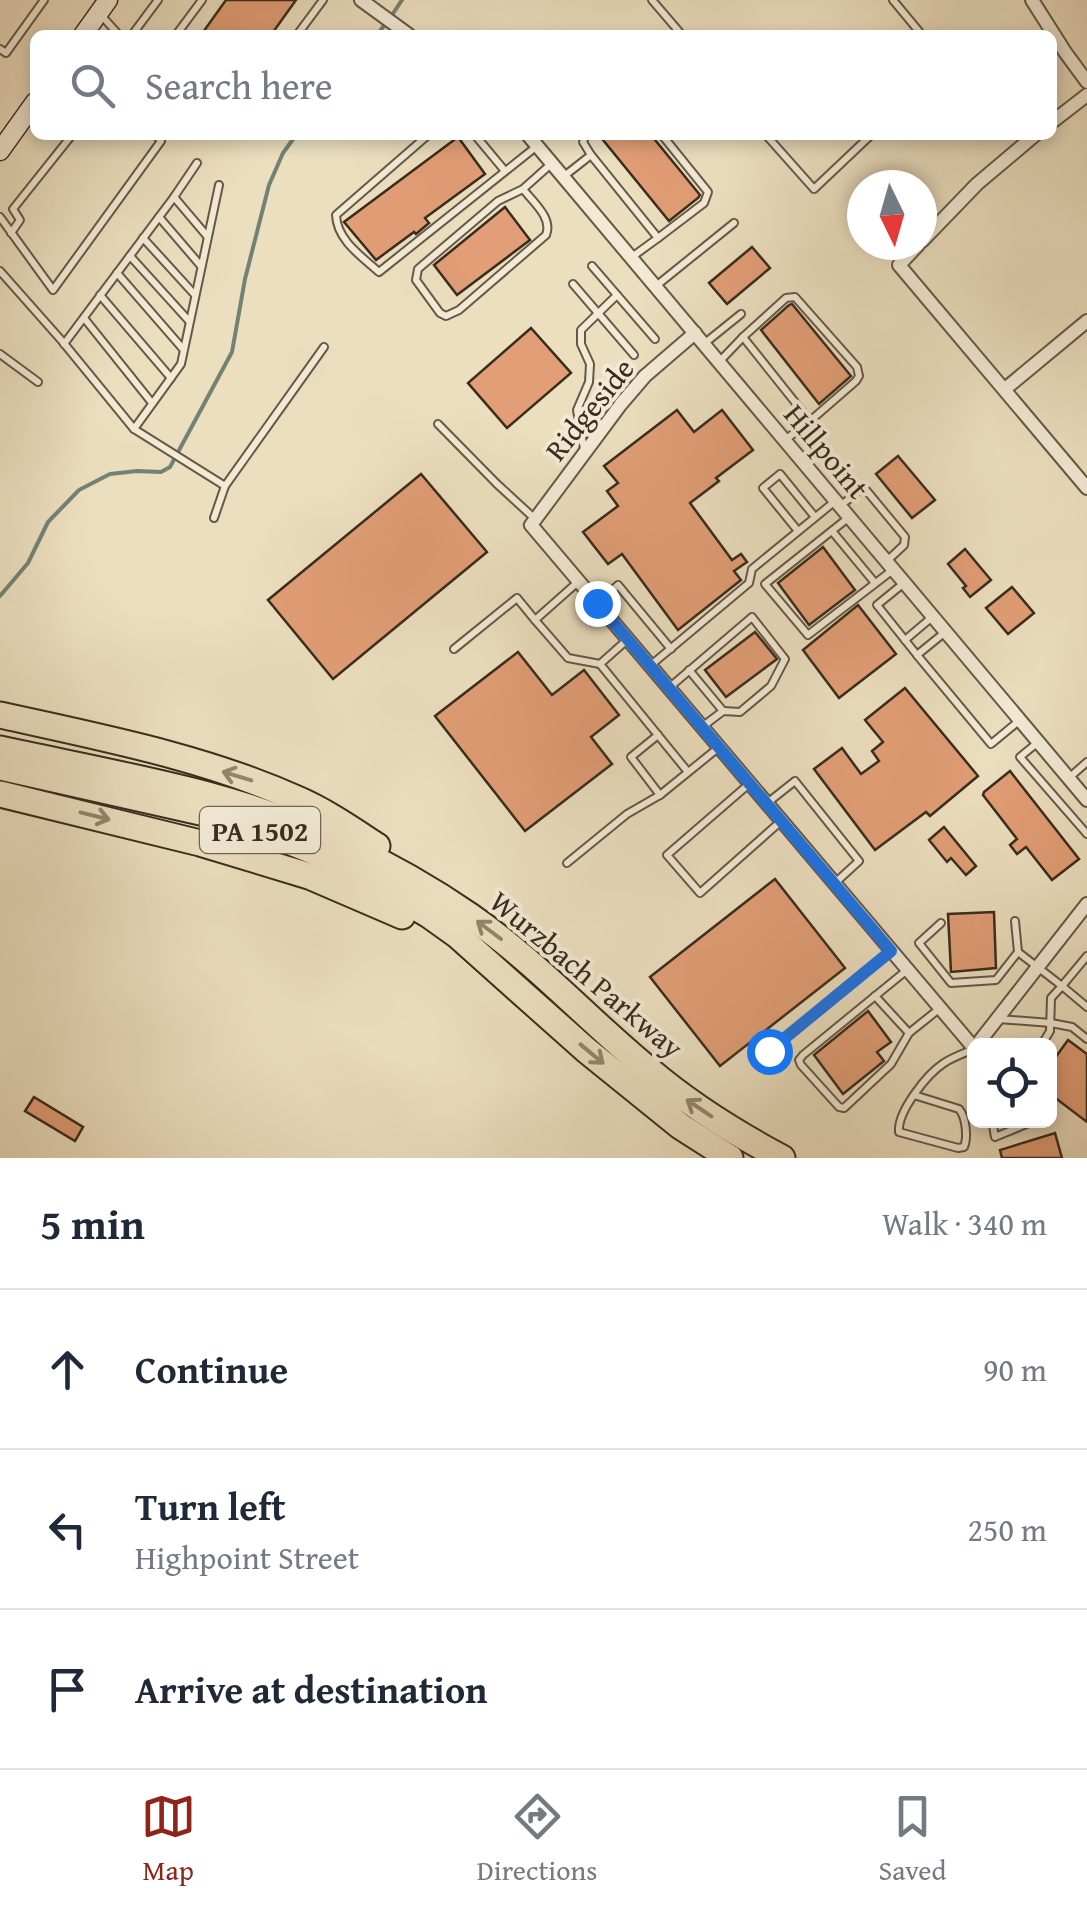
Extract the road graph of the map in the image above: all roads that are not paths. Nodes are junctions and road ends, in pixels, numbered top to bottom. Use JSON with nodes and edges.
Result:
{"nodes":[{"id":1,"x":44,"y":0,"type":"edge"},
{"id":2,"x":158,"y":0,"type":"edge"},
{"id":3,"x":202,"y":0,"type":"edge"},
{"id":4,"x":361,"y":0,"type":"edge"},
{"id":5,"x":652,"y":0,"type":"edge"},
{"id":6,"x":893,"y":0,"type":"edge"},
{"id":7,"x":1032,"y":0,"type":"edge"},
{"id":8,"x":320,"y":1,"type":"edge"},
{"id":9,"x":104,"y":7,"type":"edge"},
{"id":10,"x":87,"y":30,"type":"edge"},
{"id":11,"x":116,"y":30,"type":"edge"},
{"id":12,"x":136,"y":30,"type":"edge"},
{"id":13,"x":180,"y":30,"type":"edge"},
{"id":14,"x":300,"y":30,"type":"edge"},
{"id":15,"x":402,"y":30,"type":"edge"},
{"id":16,"x":678,"y":30,"type":"edge"},
{"id":17,"x":918,"y":30,"type":"edge"},
{"id":18,"x":1051,"y":30,"type":"edge"},
{"id":19,"x":1057,"y":39,"type":"edge"},
{"id":20,"x":0,"y":49,"type":"edge"},
{"id":21,"x":1087,"y":82,"type":"edge"},
{"id":22,"x":1087,"y":95,"type":"edge"},
{"id":23,"x":30,"y":109,"type":"edge"},
{"id":24,"x":1057,"y":118,"type":"edge"},
{"id":25,"x":68,"y":140,"type":"edge"},
{"id":26,"x":159,"y":140,"type":"edge"},
{"id":27,"x":422,"y":140,"type":"edge"},
{"id":28,"x":479,"y":140,"type":"edge"},
{"id":29,"x":532,"y":140,"type":"edge"},
{"id":30,"x":583,"y":140,"type":"edge"},
{"id":31,"x":666,"y":140,"type":"edge"},
{"id":32,"x":770,"y":140,"type":"edge"},
{"id":33,"x":867,"y":140,"type":"edge"},
{"id":34,"x":1029,"y":140,"type":"edge"},
{"id":35,"x":0,"y":151,"type":"edge"},
{"id":36,"x":591,"y":154,"type":"junction"},
{"id":37,"x":197,"y":163,"type":"dead end"},
{"id":38,"x":552,"y":163,"type":"junction"},
{"id":39,"x":505,"y":171,"type":"junction"},
{"id":40,"x":563,"y":177,"type":"junction"},
{"id":41,"x":220,"y":185,"type":"dead end"},
{"id":42,"x":523,"y":189,"type":"junction"},
{"id":43,"x":174,"y":198,"type":"junction"},
{"id":44,"x":0,"y":217,"type":"edge"},
{"id":45,"x":159,"y":217,"type":"junction"},
{"id":46,"x":734,"y":222,"type":"dead end"},
{"id":47,"x":937,"y":225,"type":"edge"},
{"id":48,"x":11,"y":233,"type":"junction"},
{"id":49,"x":208,"y":237,"type":"junction"},
{"id":50,"x":144,"y":238,"type":"junction"},
{"id":51,"x":658,"y":238,"type":"junction"},
{"id":52,"x":130,"y":256,"type":"junction"},
{"id":53,"x":631,"y":258,"type":"junction"},
{"id":54,"x":903,"y":260,"type":"edge"},
{"id":55,"x":592,"y":266,"type":"dead end"},
{"id":56,"x":201,"y":267,"type":"junction"},
{"id":57,"x":0,"y":271,"type":"edge"},
{"id":58,"x":117,"y":273,"type":"junction"},
{"id":59,"x":574,"y":284,"type":"dead end"},
{"id":60,"x":656,"y":286,"type":"junction"},
{"id":61,"x":617,"y":295,"type":"junction"},
{"id":62,"x":100,"y":296,"type":"junction"},
{"id":63,"x":196,"y":296,"type":"junction"},
{"id":64,"x":598,"y":312,"type":"junction"},
{"id":65,"x":741,"y":314,"type":"dead end"},
{"id":66,"x":84,"y":317,"type":"junction"},
{"id":67,"x":1087,"y":320,"type":"edge"},
{"id":68,"x":190,"y":322,"type":"junction"},
{"id":69,"x":742,"y":337,"type":"junction"},
{"id":70,"x":699,"y":338,"type":"junction"},
{"id":71,"x":655,"y":340,"type":"dead end"},
{"id":72,"x":64,"y":344,"type":"junction"},
{"id":73,"x":324,"y":347,"type":"dead end"},
{"id":74,"x":184,"y":350,"type":"junction"},
{"id":75,"x":0,"y":354,"type":"edge"},
{"id":76,"x":634,"y":355,"type":"dead end"},
{"id":77,"x":719,"y":362,"type":"junction"},
{"id":78,"x":171,"y":378,"type":"junction"},
{"id":79,"x":38,"y":382,"type":"dead end"},
{"id":80,"x":1005,"y":389,"type":"junction"},
{"id":81,"x":152,"y":403,"type":"junction"},
{"id":82,"x":810,"y":421,"type":"junction"},
{"id":83,"x":438,"y":424,"type":"dead end"},
{"id":84,"x":134,"y":429,"type":"junction"},
{"id":85,"x":785,"y":440,"type":"junction"},
{"id":86,"x":584,"y":453,"type":"junction"},
{"id":87,"x":225,"y":486,"type":"junction"},
{"id":88,"x":1087,"y":488,"type":"edge"},
{"id":89,"x":838,"y":503,"type":"junction"},
{"id":90,"x":815,"y":517,"type":"junction"},
{"id":91,"x":850,"y":517,"type":"junction"},
{"id":92,"x":214,"y":518,"type":"dead end"},
{"id":93,"x":533,"y":522,"type":"junction"},
{"id":94,"x":798,"y":531,"type":"junction"},
{"id":95,"x":832,"y":531,"type":"junction"},
{"id":96,"x":890,"y":565,"type":"junction"},
{"id":97,"x":579,"y":581,"type":"junction"},
{"id":98,"x":904,"y":582,"type":"junction"},
{"id":99,"x":874,"y":584,"type":"junction"},
{"id":100,"x":597,"y":603,"type":"junction"},
{"id":101,"x":933,"y":616,"type":"junction"},
{"id":102,"x":535,"y":620,"type":"junction"},
{"id":103,"x":946,"y":632,"type":"junction"},
{"id":104,"x":628,"y":639,"type":"junction"},
{"id":105,"x":905,"y":640,"type":"junction"},
{"id":106,"x":454,"y":649,"type":"dead end"},
{"id":107,"x":671,"y":649,"type":"junction"},
{"id":108,"x":917,"y":654,"type":"junction"},
{"id":109,"x":600,"y":664,"type":"junction"},
{"id":110,"x":650,"y":666,"type":"junction"},
{"id":111,"x":689,"y":670,"type":"junction"},
{"id":112,"x":669,"y":688,"type":"junction"},
{"id":113,"x":723,"y":711,"type":"junction"},
{"id":114,"x":0,"y":715,"type":"edge"},
{"id":115,"x":1020,"y":720,"type":"junction"},
{"id":116,"x":702,"y":727,"type":"junction"},
{"id":117,"x":658,"y":735,"type":"junction"},
{"id":118,"x":1038,"y":742,"type":"junction"},
{"id":119,"x":719,"y":748,"type":"junction"},
{"id":120,"x":0,"y":749,"type":"edge"},
{"id":121,"x":1087,"y":762,"type":"edge"},
{"id":122,"x":0,"y":767,"type":"edge"},
{"id":123,"x":688,"y":772,"type":"junction"},
{"id":124,"x":1069,"y":778,"type":"junction"},
{"id":125,"x":749,"y":784,"type":"junction"},
{"id":126,"x":0,"y":794,"type":"edge"},
{"id":127,"x":660,"y":795,"type":"junction"},
{"id":128,"x":1087,"y":800,"type":"edge"},
{"id":129,"x":766,"y":804,"type":"junction"},
{"id":130,"x":782,"y":821,"type":"junction"},
{"id":131,"x":1087,"y":834,"type":"edge"},
{"id":132,"x":567,"y":863,"type":"dead end"},
{"id":133,"x":834,"y":884,"type":"junction"},
{"id":134,"x":440,"y":896,"type":"junction"},
{"id":135,"x":1087,"y":904,"type":"edge"},
{"id":136,"x":1015,"y":921,"type":"dead end"},
{"id":137,"x":942,"y":923,"type":"dead end"},
{"id":138,"x":891,"y":951,"type":"junction"},
{"id":139,"x":1018,"y":952,"type":"junction"},
{"id":140,"x":1087,"y":956,"type":"edge"},
{"id":141,"x":490,"y":962,"type":"junction"},
{"id":142,"x":1037,"y":968,"type":"junction"},
{"id":143,"x":906,"y":970,"type":"junction"},
{"id":144,"x":1062,"y":986,"type":"junction"},
{"id":145,"x":874,"y":996,"type":"junction"},
{"id":146,"x":1087,"y":1006,"type":"edge"},
{"id":147,"x":940,"y":1009,"type":"junction"},
{"id":148,"x":997,"y":1019,"type":"junction"},
{"id":149,"x":1052,"y":1023,"type":"junction"},
{"id":150,"x":909,"y":1033,"type":"junction"},
{"id":151,"x":983,"y":1038,"type":"edge"},
{"id":152,"x":1046,"y":1038,"type":"edge"},
{"id":153,"x":1087,"y":1038,"type":"edge"},
{"id":154,"x":967,"y":1039,"type":"edge"},
{"id":155,"x":769,"y":1051,"type":"dead end"},
{"id":156,"x":967,"y":1052,"type":"edge"},
{"id":157,"x":914,"y":1095,"type":"junction"},
{"id":158,"x":993,"y":1128,"type":"edge"},
{"id":159,"x":1017,"y":1128,"type":"edge"},
{"id":160,"x":730,"y":1158,"type":"edge"},
{"id":161,"x":782,"y":1158,"type":"edge"}],
"edges":[{"from":1,"to":20,"type":"lane"},
{"from":2,"to":12,"type":"lane"},
{"from":3,"to":13,"type":"lane"},
{"from":4,"to":15,"type":"street"},
{"from":5,"to":16,"type":"lane"},
{"from":6,"to":17,"type":"lane"},
{"from":7,"to":18,"type":"street"},
{"from":8,"to":14,"type":"lane"},
{"from":9,"to":10,"type":"main road"},
{"from":9,"to":11,"type":"lane"},
{"from":19,"to":21,"type":"street"},
{"from":22,"to":24,"type":"street"},
{"from":23,"to":35,"type":"main road"},
{"from":25,"to":48,"type":"lane"},
{"from":26,"to":48,"type":"lane"},
{"from":27,"to":39,"type":"lane"},
{"from":28,"to":39,"type":"lane"},
{"from":29,"to":38,"type":"street","name":"Hillpoint"},
{"from":29,"to":39,"type":"lane"},
{"from":30,"to":36,"type":"lane"},
{"from":31,"to":51,"type":"lane"},
{"from":32,"to":33,"type":"lane"},
{"from":34,"to":47,"type":"street"},
{"from":36,"to":40,"type":"lane"},
{"from":36,"to":51,"type":"lane"},
{"from":37,"to":43,"type":"lane"},
{"from":38,"to":40,"type":"street","name":"Hillpoint"},
{"from":38,"to":42,"type":"lane"},
{"from":40,"to":53,"type":"street","name":"Hillpoint"},
{"from":41,"to":49,"type":"lane"},
{"from":42,"to":42,"type":"lane"},
{"from":43,"to":45,"type":"lane"},
{"from":43,"to":49,"type":"lane"},
{"from":44,"to":48,"type":"lane"},
{"from":45,"to":50,"type":"lane"},
{"from":45,"to":56,"type":"lane"},
{"from":46,"to":60,"type":"lane"},
{"from":49,"to":56,"type":"lane"},
{"from":50,"to":52,"type":"lane"},
{"from":50,"to":63,"type":"lane"},
{"from":51,"to":53,"type":"lane"},
{"from":52,"to":58,"type":"lane"},
{"from":52,"to":68,"type":"lane"},
{"from":53,"to":60,"type":"street","name":"Hillpoint"},
{"from":54,"to":80,"type":"street"},
{"from":55,"to":61,"type":"lane"},
{"from":56,"to":63,"type":"lane"},
{"from":57,"to":72,"type":"lane"},
{"from":58,"to":62,"type":"lane"},
{"from":58,"to":74,"type":"lane"},
{"from":59,"to":64,"type":"lane"},
{"from":60,"to":70,"type":"street","name":"Hillpoint"},
{"from":61,"to":64,"type":"lane"},
{"from":61,"to":71,"type":"lane"},
{"from":62,"to":66,"type":"lane"},
{"from":62,"to":78,"type":"lane"},
{"from":63,"to":68,"type":"lane"},
{"from":64,"to":76,"type":"lane"},
{"from":64,"to":86,"type":"lane"},
{"from":65,"to":70,"type":"lane"},
{"from":66,"to":72,"type":"lane"},
{"from":66,"to":81,"type":"lane"},
{"from":67,"to":80,"type":"street"},
{"from":68,"to":74,"type":"lane"},
{"from":69,"to":77,"type":"lane"},
{"from":69,"to":82,"type":"lane"},
{"from":69,"to":82,"type":"lane"},
{"from":70,"to":77,"type":"street","name":"Hillpoint"},
{"from":70,"to":86,"type":"street","name":"Ridgeside"},
{"from":72,"to":84,"type":"lane"},
{"from":73,"to":87,"type":"lane"},
{"from":74,"to":78,"type":"lane"},
{"from":75,"to":79,"type":"lane"},
{"from":77,"to":85,"type":"street","name":"Hillpoint"},
{"from":78,"to":81,"type":"lane"},
{"from":80,"to":88,"type":"street"},
{"from":81,"to":84,"type":"lane"},
{"from":82,"to":85,"type":"lane"},
{"from":83,"to":93,"type":"lane"},
{"from":84,"to":87,"type":"lane"},
{"from":85,"to":89,"type":"street","name":"Hillpoint"},
{"from":86,"to":93,"type":"street","name":"Ridgeside"},
{"from":87,"to":92,"type":"lane"},
{"from":89,"to":90,"type":"lane"},
{"from":89,"to":91,"type":"street","name":"Hillpoint"},
{"from":89,"to":96,"type":"lane"},
{"from":90,"to":94,"type":"lane"},
{"from":90,"to":94,"type":"lane"},
{"from":91,"to":95,"type":"lane"},
{"from":91,"to":96,"type":"street","name":"Hillpoint"},
{"from":93,"to":97,"type":"street"},
{"from":94,"to":107,"type":"lane"},
{"from":95,"to":99,"type":"lane"},
{"from":95,"to":99,"type":"lane"},
{"from":96,"to":98,"type":"street","name":"Hillpoint"},
{"from":96,"to":99,"type":"lane"},
{"from":97,"to":100,"type":"street"},
{"from":97,"to":102,"type":"lane"},
{"from":98,"to":101,"type":"street","name":"Hillpoint"},
{"from":98,"to":105,"type":"lane"},
{"from":100,"to":104,"type":"street"},
{"from":100,"to":107,"type":"lane"},
{"from":101,"to":103,"type":"street","name":"Hillpoint"},
{"from":101,"to":105,"type":"lane"},
{"from":102,"to":106,"type":"lane"},
{"from":102,"to":109,"type":"lane"},
{"from":103,"to":108,"type":"lane"},
{"from":103,"to":115,"type":"street","name":"Hillpoint"},
{"from":104,"to":109,"type":"lane"},
{"from":104,"to":110,"type":"street"},
{"from":105,"to":108,"type":"lane"},
{"from":107,"to":110,"type":"lane"},
{"from":108,"to":115,"type":"lane"},
{"from":109,"to":117,"type":"lane"},
{"from":110,"to":112,"type":"street"},
{"from":111,"to":112,"type":"lane"},
{"from":111,"to":113,"type":"lane"},
{"from":111,"to":113,"type":"lane"},
{"from":112,"to":116,"type":"street"},
{"from":113,"to":116,"type":"lane"},
{"from":134,"to":114,"type":"highway","one_way":true},
{"from":115,"to":118,"type":"street","name":"Hillpoint"},
{"from":116,"to":119,"type":"street"},
{"from":117,"to":123,"type":"lane"},
{"from":117,"to":127,"type":"lane"},
{"from":118,"to":124,"type":"street","name":"Hillpoint"},
{"from":118,"to":131,"type":"lane"},
{"from":119,"to":123,"type":"lane"},
{"from":119,"to":125,"type":"street"},
{"from":120,"to":134,"type":"highway","name":"Wurzbach Parkway","number":"PA 1502"},
{"from":121,"to":124,"type":"lane"},
{"from":122,"to":141,"type":"highway","name":"Wurzbach Parkway","number":"PA 1502"},
{"from":123,"to":127,"type":"lane"},
{"from":124,"to":128,"type":"street","name":"Hillpoint"},
{"from":125,"to":129,"type":"street"},
{"from":125,"to":130,"type":"lane"},
{"from":126,"to":141,"type":"highway","one_way":true},
{"from":127,"to":132,"type":"lane"},
{"from":129,"to":130,"type":"street"},
{"from":129,"to":133,"type":"lane"},
{"from":130,"to":133,"type":"street"},
{"from":133,"to":138,"type":"street"},
{"from":161,"to":134,"type":"highway","name":"Wurzbach Parkway","number":"PA 1502","one_way":true},
{"from":135,"to":142,"type":"street"},
{"from":136,"to":139,"type":"lane"},
{"from":137,"to":139,"type":"lane"},
{"from":138,"to":143,"type":"street"},
{"from":138,"to":155,"type":"lane"},
{"from":139,"to":142,"type":"lane"},
{"from":140,"to":144,"type":"lane"},
{"from":141,"to":160,"type":"highway","name":"Wurzbach Parkway","number":"PA 1502","one_way":true},
{"from":142,"to":144,"type":"lane"},
{"from":142,"to":148,"type":"street"},
{"from":143,"to":145,"type":"lane"},
{"from":143,"to":147,"type":"street"},
{"from":144,"to":146,"type":"lane"},
{"from":144,"to":149,"type":"lane"},
{"from":145,"to":150,"type":"lane"},
{"from":145,"to":150,"type":"lane"},
{"from":147,"to":150,"type":"lane"},
{"from":147,"to":154,"type":"street"},
{"from":148,"to":149,"type":"lane"},
{"from":148,"to":151,"type":"street"},
{"from":149,"to":152,"type":"lane"},
{"from":149,"to":153,"type":"lane"},
{"from":156,"to":157,"type":"lane"},
{"from":157,"to":157,"type":"lane"},
{"from":158,"to":159,"type":"lane"}]}
